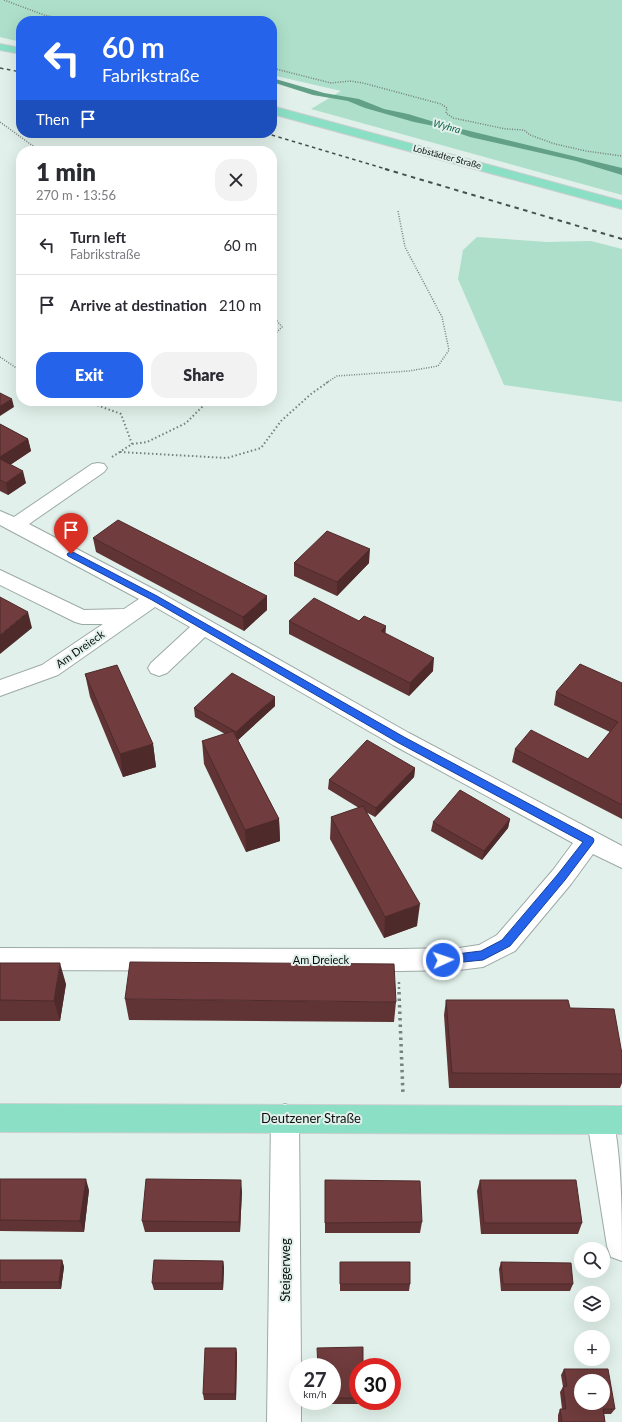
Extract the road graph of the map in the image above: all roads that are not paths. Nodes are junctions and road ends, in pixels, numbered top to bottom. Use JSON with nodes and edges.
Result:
{"nodes":[{"id":1,"x":0,"y":47,"type":"edge"},
{"id":2,"x":16,"y":50,"type":"edge"},
{"id":3,"x":277,"y":111,"type":"edge"},
{"id":4,"x":622,"y":205,"type":"edge"},
{"id":5,"x":98,"y":468,"type":"road end"},
{"id":6,"x":7,"y":521,"type":"edge"},
{"id":7,"x":0,"y":577,"type":"edge"},
{"id":8,"x":154,"y":598,"type":"junction"},
{"id":9,"x":129,"y":616,"type":"junction"},
{"id":10,"x":204,"y":626,"type":"junction"},
{"id":11,"x":159,"y":668,"type":"dead end"},
{"id":12,"x":0,"y":688,"type":"edge"},
{"id":13,"x":589,"y":840,"type":"junction"},
{"id":14,"x":622,"y":858,"type":"edge"},
{"id":15,"x":0,"y":959,"type":"edge"},
{"id":16,"x":0,"y":1118,"type":"edge"},
{"id":17,"x":285,"y":1118,"type":"junction"},
{"id":18,"x":612,"y":1120,"type":"edge"},
{"id":19,"x":622,"y":1246,"type":"edge"},
{"id":20,"x":284,"y":1422,"type":"edge"}],
"edges":[{"from":1,"to":2,"type":"main road"},
{"from":3,"to":4,"type":"main road","name":"Lobstädter Straße"},
{"from":5,"to":6,"type":"street"},
{"from":6,"to":8,"type":"street"},
{"from":7,"to":9,"type":"street"},
{"from":8,"to":9,"type":"street","name":"Am Dreieck"},
{"from":8,"to":10,"type":"street"},
{"from":9,"to":12,"type":"street","name":"Am Dreieck"},
{"from":10,"to":11,"type":"street"},
{"from":10,"to":13,"type":"street"},
{"from":13,"to":14,"type":"street"},
{"from":13,"to":15,"type":"street","name":"Am Dreieck"},
{"from":16,"to":17,"type":"main road","name":"Deutzener Straße"},
{"from":17,"to":18,"type":"main road","name":"Deutzener Straße"},
{"from":17,"to":20,"type":"street","name":"Steigerweg"},
{"from":18,"to":19,"type":"street"}]}
